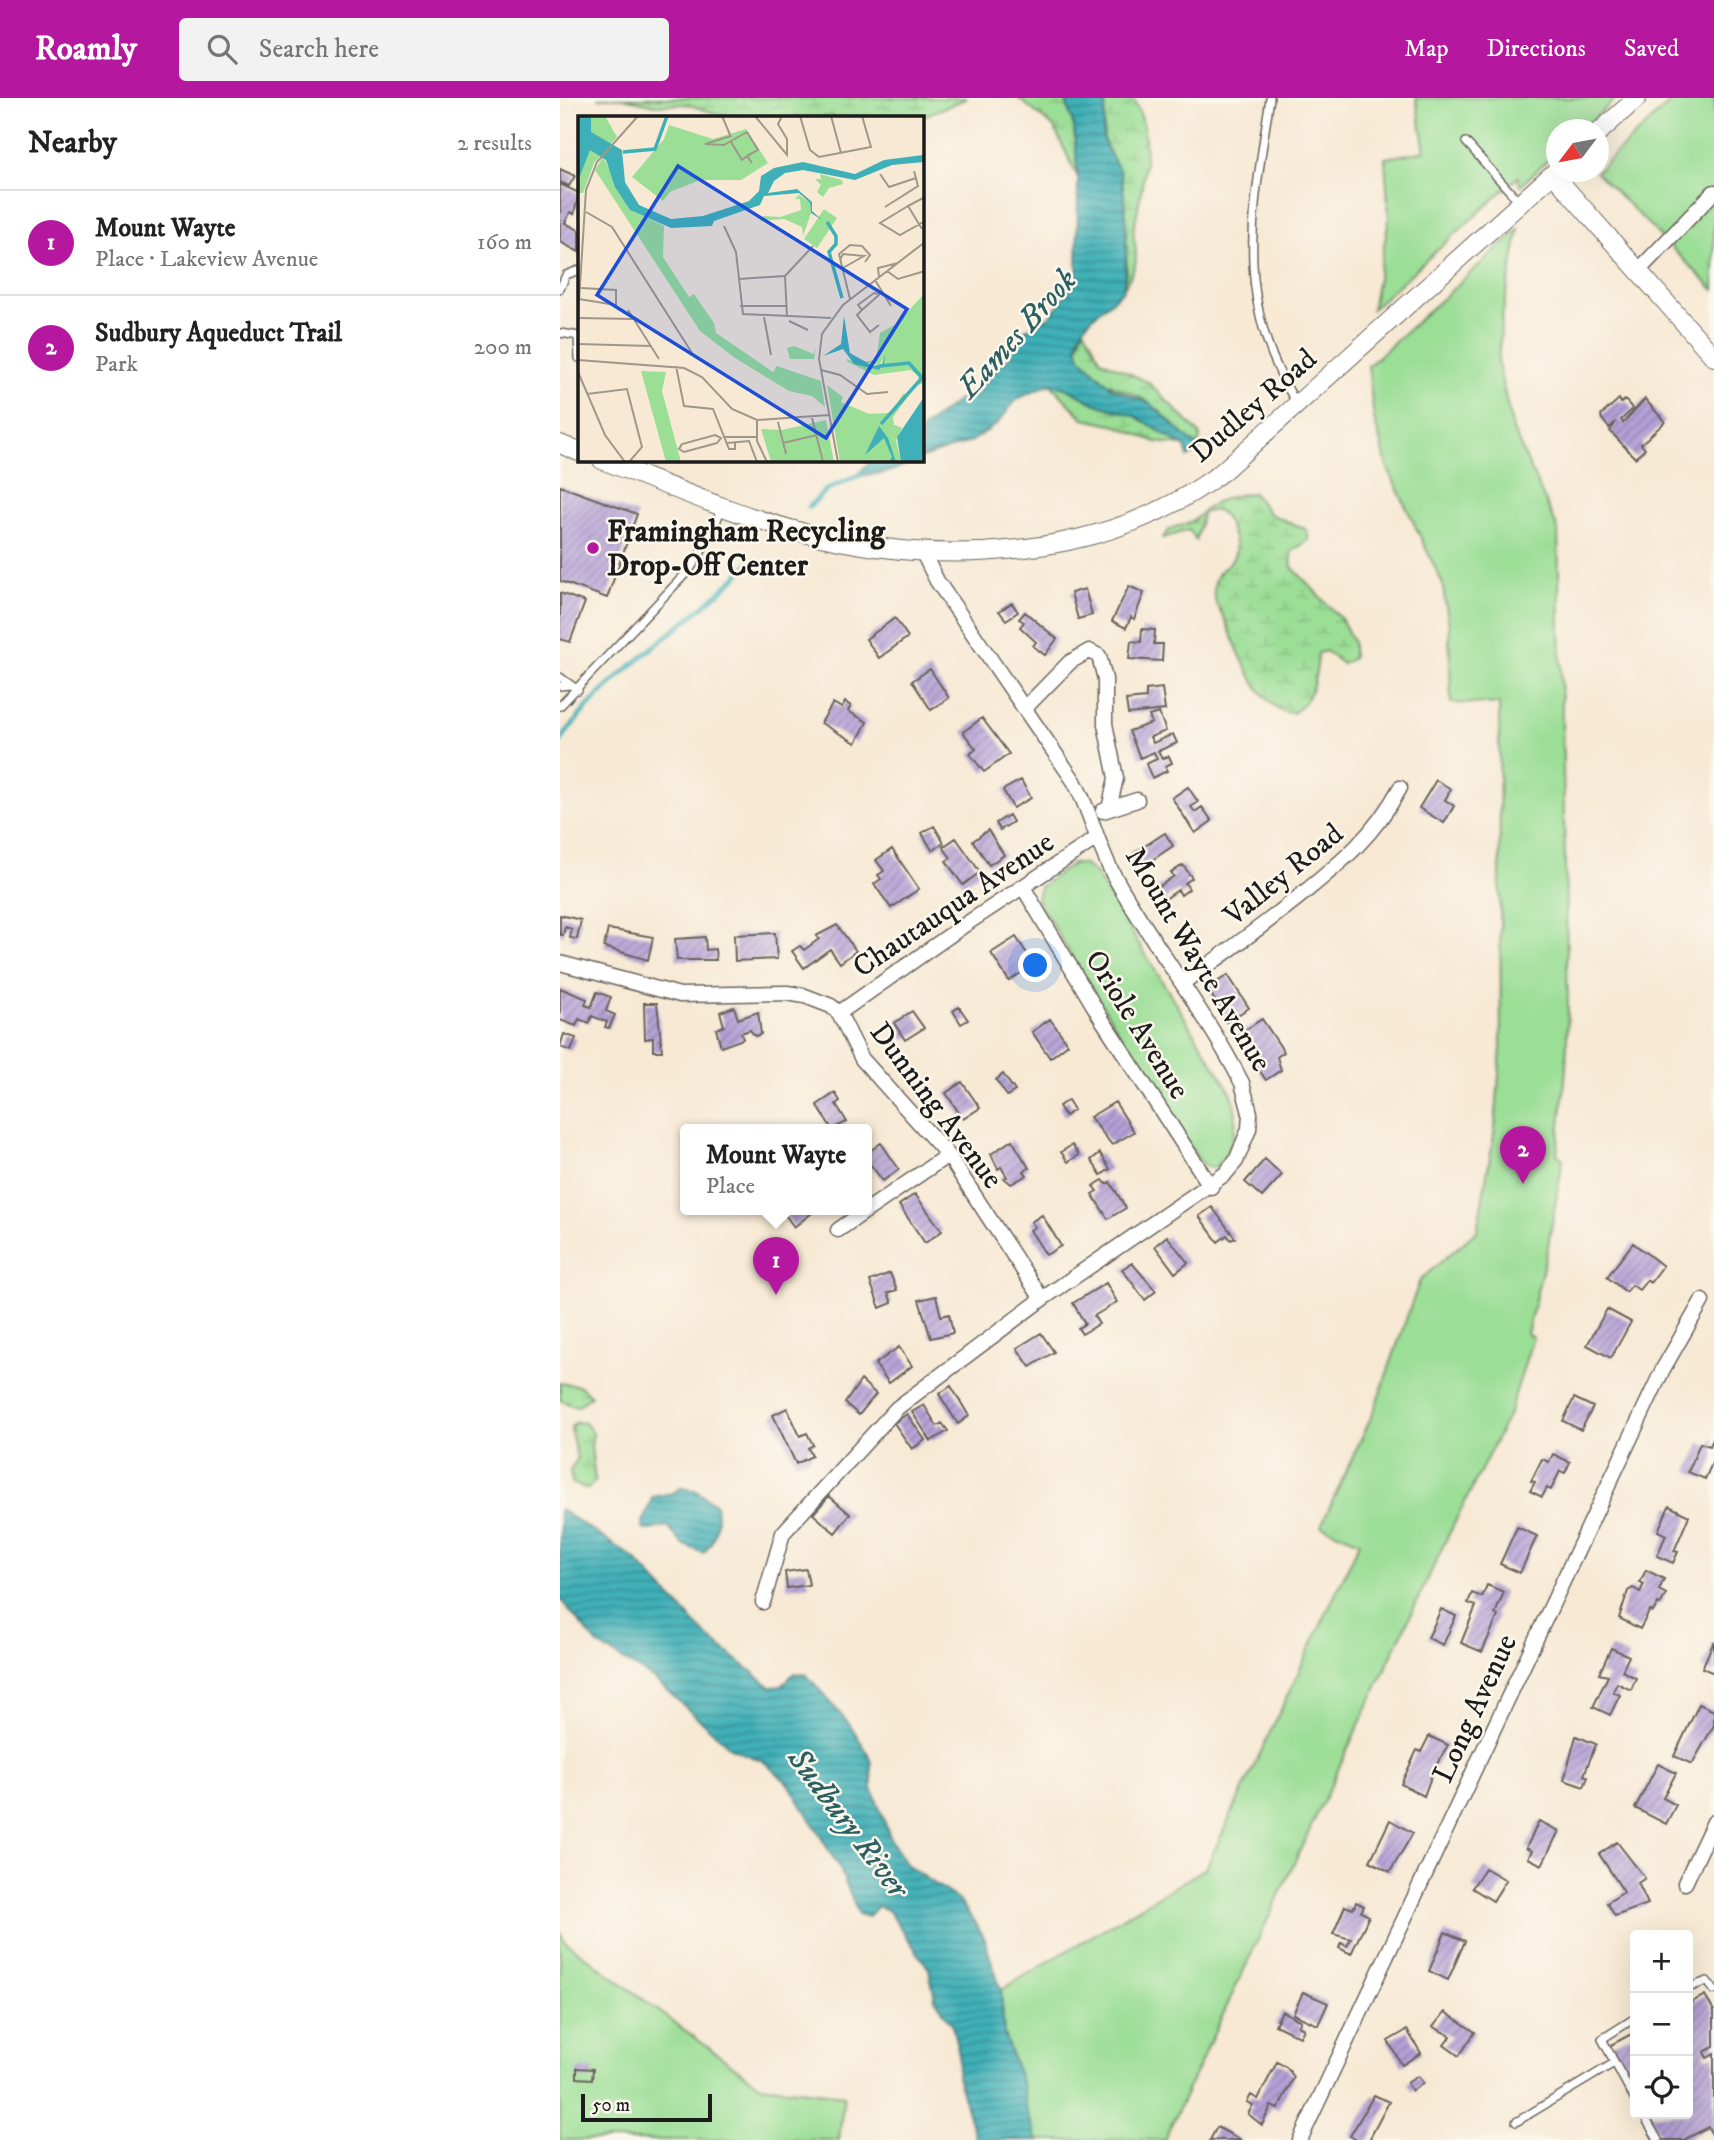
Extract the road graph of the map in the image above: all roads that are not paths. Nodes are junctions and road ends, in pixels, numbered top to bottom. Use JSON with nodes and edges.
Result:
{"nodes":[{"id":1,"x":1270,"y":98,"type":"edge"},
{"id":2,"x":1637,"y":98,"type":"edge"},
{"id":3,"x":1609,"y":123,"type":"edge"},
{"id":4,"x":1466,"y":142,"type":"dead end"},
{"id":5,"x":1546,"y":180,"type":"edge"},
{"id":6,"x":1564,"y":182,"type":"edge"},
{"id":7,"x":1714,"y":192,"type":"edge"},
{"id":8,"x":1521,"y":203,"type":"junction"},
{"id":9,"x":578,"y":270,"type":"edge"},
{"id":10,"x":1639,"y":270,"type":"junction"},
{"id":11,"x":560,"y":289,"type":"edge"},
{"id":12,"x":560,"y":333,"type":"edge"},
{"id":13,"x":578,"y":336,"type":"edge"},
{"id":14,"x":1714,"y":357,"type":"edge"},
{"id":15,"x":1298,"y":405,"type":"junction"},
{"id":16,"x":560,"y":444,"type":"edge"},
{"id":17,"x":578,"y":452,"type":"edge"},
{"id":18,"x":607,"y":462,"type":"edge"},
{"id":19,"x":723,"y":506,"type":"junction"},
{"id":20,"x":922,"y":551,"type":"junction"},
{"id":21,"x":560,"y":677,"type":"edge"},
{"id":22,"x":570,"y":685,"type":"junction"},
{"id":23,"x":560,"y":686,"type":"edge"},
{"id":24,"x":578,"y":690,"type":"junction"},
{"id":25,"x":560,"y":706,"type":"edge"},
{"id":26,"x":1025,"y":708,"type":"junction"},
{"id":27,"x":1400,"y":788,"type":"dead end"},
{"id":28,"x":1137,"y":800,"type":"dead end"},
{"id":29,"x":1109,"y":809,"type":"junction"},
{"id":30,"x":1092,"y":815,"type":"junction"},
{"id":31,"x":1097,"y":838,"type":"junction"},
{"id":32,"x":1023,"y":887,"type":"junction"},
{"id":33,"x":560,"y":963,"type":"edge"},
{"id":34,"x":1182,"y":984,"type":"junction"},
{"id":35,"x":839,"y":1013,"type":"junction"},
{"id":36,"x":948,"y":1155,"type":"junction"},
{"id":37,"x":1211,"y":1187,"type":"junction"},
{"id":38,"x":872,"y":1207,"type":"edge"},
{"id":39,"x":860,"y":1215,"type":"edge"},
{"id":40,"x":838,"y":1230,"type":"dead end"},
{"id":41,"x":1042,"y":1299,"type":"junction"},
{"id":42,"x":1702,"y":1301,"type":"dead end"},
{"id":43,"x":763,"y":1602,"type":"dead end"},
{"id":44,"x":1714,"y":1822,"type":"edge"},
{"id":45,"x":1685,"y":1883,"type":"dead end"},
{"id":46,"x":1693,"y":1986,"type":"edge"},
{"id":47,"x":1714,"y":1990,"type":"edge"},
{"id":48,"x":1630,"y":2021,"type":"edge"},
{"id":49,"x":1614,"y":2063,"type":"junction"},
{"id":50,"x":1630,"y":2091,"type":"edge"},
{"id":51,"x":1646,"y":2119,"type":"edge"},
{"id":52,"x":1516,"y":2122,"type":"dead end"},
{"id":53,"x":1300,"y":2140,"type":"edge"},
{"id":54,"x":1658,"y":2140,"type":"edge"}],
"edges":[{"from":1,"to":15,"type":"lane"},
{"from":2,"to":3,"type":"street"},
{"from":4,"to":8,"type":"lane"},
{"from":5,"to":8,"type":"street","name":"Dudley Road"},
{"from":6,"to":10,"type":"street"},
{"from":7,"to":10,"type":"street"},
{"from":8,"to":15,"type":"street","name":"Dudley Road"},
{"from":9,"to":11,"type":"lane"},
{"from":10,"to":14,"type":"street"},
{"from":12,"to":13,"type":"lane"},
{"from":15,"to":20,"type":"street","name":"Dudley Road"},
{"from":16,"to":17,"type":"street"},
{"from":18,"to":19,"type":"street"},
{"from":19,"to":20,"type":"street"},
{"from":19,"to":24,"type":"lane"},
{"from":20,"to":26,"type":"street","name":"Mount Wayte Avenue"},
{"from":21,"to":22,"type":"lane"},
{"from":22,"to":23,"type":"lane"},
{"from":22,"to":24,"type":"lane"},
{"from":24,"to":25,"type":"lane"},
{"from":26,"to":29,"type":"street"},
{"from":26,"to":30,"type":"street","name":"Mount Wayte Avenue"},
{"from":27,"to":34,"type":"street","name":"Valley Road"},
{"from":28,"to":29,"type":"street"},
{"from":29,"to":30,"type":"street"},
{"from":30,"to":31,"type":"street","name":"Mount Wayte Avenue"},
{"from":31,"to":32,"type":"street","name":"Chautauqua Avenue"},
{"from":31,"to":34,"type":"street","name":"Mount Wayte Avenue"},
{"from":32,"to":35,"type":"street","name":"Chautauqua Avenue"},
{"from":32,"to":37,"type":"street","name":"Oriole Avenue"},
{"from":33,"to":35,"type":"street"},
{"from":34,"to":37,"type":"street","name":"Mount Wayte Avenue"},
{"from":35,"to":36,"type":"street","name":"Dunning Avenue"},
{"from":36,"to":38,"type":"street"},
{"from":36,"to":41,"type":"street","name":"Dunning Avenue"},
{"from":37,"to":41,"type":"street","name":"Mount Wayte Avenue"},
{"from":39,"to":40,"type":"street"},
{"from":41,"to":43,"type":"street","name":"Mount Wayte Avenue"},
{"from":42,"to":53,"type":"street","name":"Long Avenue"},
{"from":44,"to":45,"type":"street"},
{"from":46,"to":47,"type":"lane"},
{"from":48,"to":49,"type":"lane"},
{"from":49,"to":50,"type":"lane"},
{"from":49,"to":52,"type":"lane"},
{"from":51,"to":54,"type":"lane"}]}
